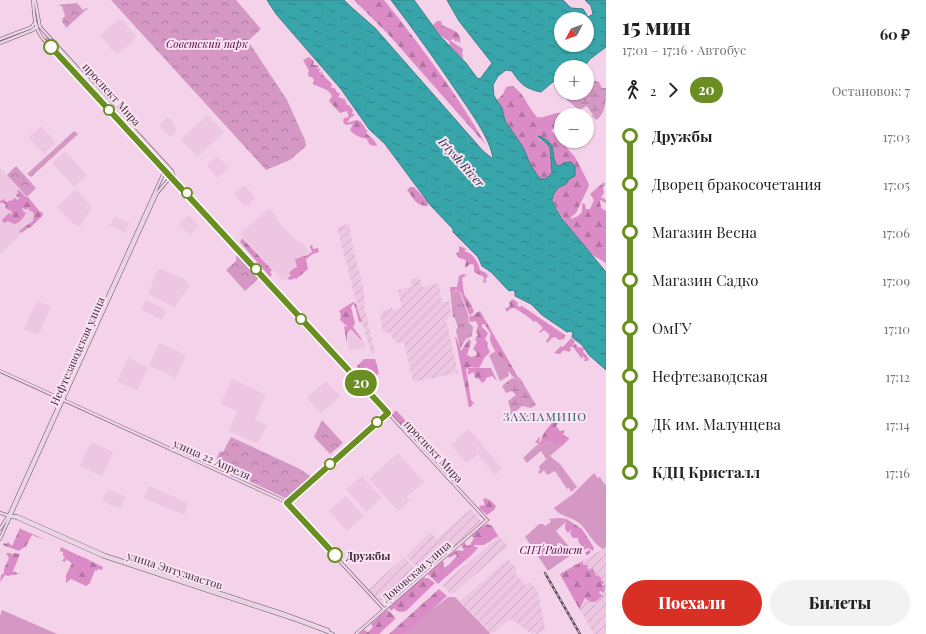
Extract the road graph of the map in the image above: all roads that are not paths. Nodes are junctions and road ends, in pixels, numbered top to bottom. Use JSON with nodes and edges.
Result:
{"nodes":[{"id":1,"x":34,"y":0,"type":"edge"},
{"id":2,"x":37,"y":22,"type":"junction"},
{"id":3,"x":32,"y":26,"type":"junction"},
{"id":4,"x":36,"y":27,"type":"junction"},
{"id":5,"x":42,"y":29,"type":"junction"},
{"id":6,"x":33,"y":30,"type":"junction"},
{"id":7,"x":38,"y":32,"type":"junction"},
{"id":8,"x":0,"y":39,"type":"edge"},
{"id":9,"x":0,"y":43,"type":"edge"},
{"id":10,"x":101,"y":93,"type":"junction"},
{"id":11,"x":97,"y":97,"type":"junction"},
{"id":12,"x":119,"y":113,"type":"junction"},
{"id":13,"x":114,"y":116,"type":"junction"},
{"id":14,"x":165,"y":163,"type":"junction"},
{"id":15,"x":161,"y":167,"type":"junction"},
{"id":16,"x":165,"y":170,"type":"junction"},
{"id":17,"x":171,"y":170,"type":"junction"},
{"id":18,"x":173,"y":174,"type":"junction"},
{"id":19,"x":171,"y":177,"type":"junction"},
{"id":20,"x":175,"y":181,"type":"junction"},
{"id":21,"x":0,"y":371,"type":"edge"},
{"id":22,"x":62,"y":400,"type":"junction"},
{"id":23,"x":0,"y":513,"type":"edge"},
{"id":24,"x":10,"y":516,"type":"junction"},
{"id":25,"x":486,"y":520,"type":"joint"},
{"id":26,"x":0,"y":529,"type":"edge"},
{"id":27,"x":0,"y":538,"type":"edge"},
{"id":28,"x":384,"y":609,"type":"junction"},
{"id":29,"x":333,"y":634,"type":"edge"},
{"id":30,"x":337,"y":634,"type":"edge"},
{"id":31,"x":356,"y":634,"type":"edge"}],
"edges":[{"from":1,"to":2,"type":"main road","name":"проспект Мира"},
{"from":2,"to":3,"type":"main road"},
{"from":2,"to":4,"type":"main road","name":"проспект Мира"},
{"from":2,"to":5,"type":"main road","name":"проспект Мира"},
{"from":3,"to":4,"type":"main road","name":"проспект Мира"},
{"from":3,"to":8,"type":"main road"},
{"from":4,"to":5,"type":"main road","name":"проспект Мира"},
{"from":4,"to":6,"type":"main road"},
{"from":4,"to":7,"type":"main road","name":"проспект Мира"},
{"from":5,"to":10,"type":"main road","name":"проспект Мира"},
{"from":6,"to":7,"type":"main road"},
{"from":6,"to":9,"type":"main road"},
{"from":7,"to":11,"type":"main road","name":"проспект Мира"},
{"from":10,"to":11,"type":"main road"},
{"from":10,"to":12,"type":"main road","name":"проспект Мира"},
{"from":11,"to":13,"type":"main road","name":"проспект Мира"},
{"from":12,"to":13,"type":"main road"},
{"from":12,"to":14,"type":"main road","name":"проспект Мира"},
{"from":13,"to":15,"type":"main road","name":"проспект Мира"},
{"from":14,"to":15,"type":"main road"},
{"from":14,"to":17,"type":"main road","name":"проспект Мира"},
{"from":15,"to":16,"type":"main road","name":"проспект Мира"},
{"from":16,"to":17,"type":"main road"},
{"from":16,"to":19,"type":"main road","name":"проспект Мира"},
{"from":16,"to":22,"type":"main road","name":"Нефтезаводская улица"},
{"from":17,"to":18,"type":"main road","name":"проспект Мира"},
{"from":18,"to":19,"type":"main road","name":"Нефтезаводская улица"},
{"from":18,"to":20,"type":"main road","name":"проспект Мира"},
{"from":19,"to":20,"type":"main road","name":"проспект Мира"},
{"from":19,"to":22,"type":"main road","name":"Нефтезаводская улица"},
{"from":20,"to":25,"type":"main road","name":"проспект Мира"},
{"from":21,"to":22,"type":"main road","name":"улица 22 Апреля"},
{"from":22,"to":24,"type":"main road","name":"Нефтезаводская улица"},
{"from":22,"to":28,"type":"main road","name":"улица 22 Апреля"},
{"from":23,"to":24,"type":"main road","name":"улица Энтузиастов"},
{"from":24,"to":26,"type":"main road","name":"Нефтезаводская улица"},
{"from":24,"to":27,"type":"main road","name":"Нефтезаводская улица"},
{"from":24,"to":29,"type":"main road","name":"улица Энтузиастов"},
{"from":24,"to":30,"type":"main road","name":"улица Энтузиастов"},
{"from":25,"to":28,"type":"main road","name":"Доковская улица"},
{"from":28,"to":31,"type":"main road","name":"Доковская улица"}]}
